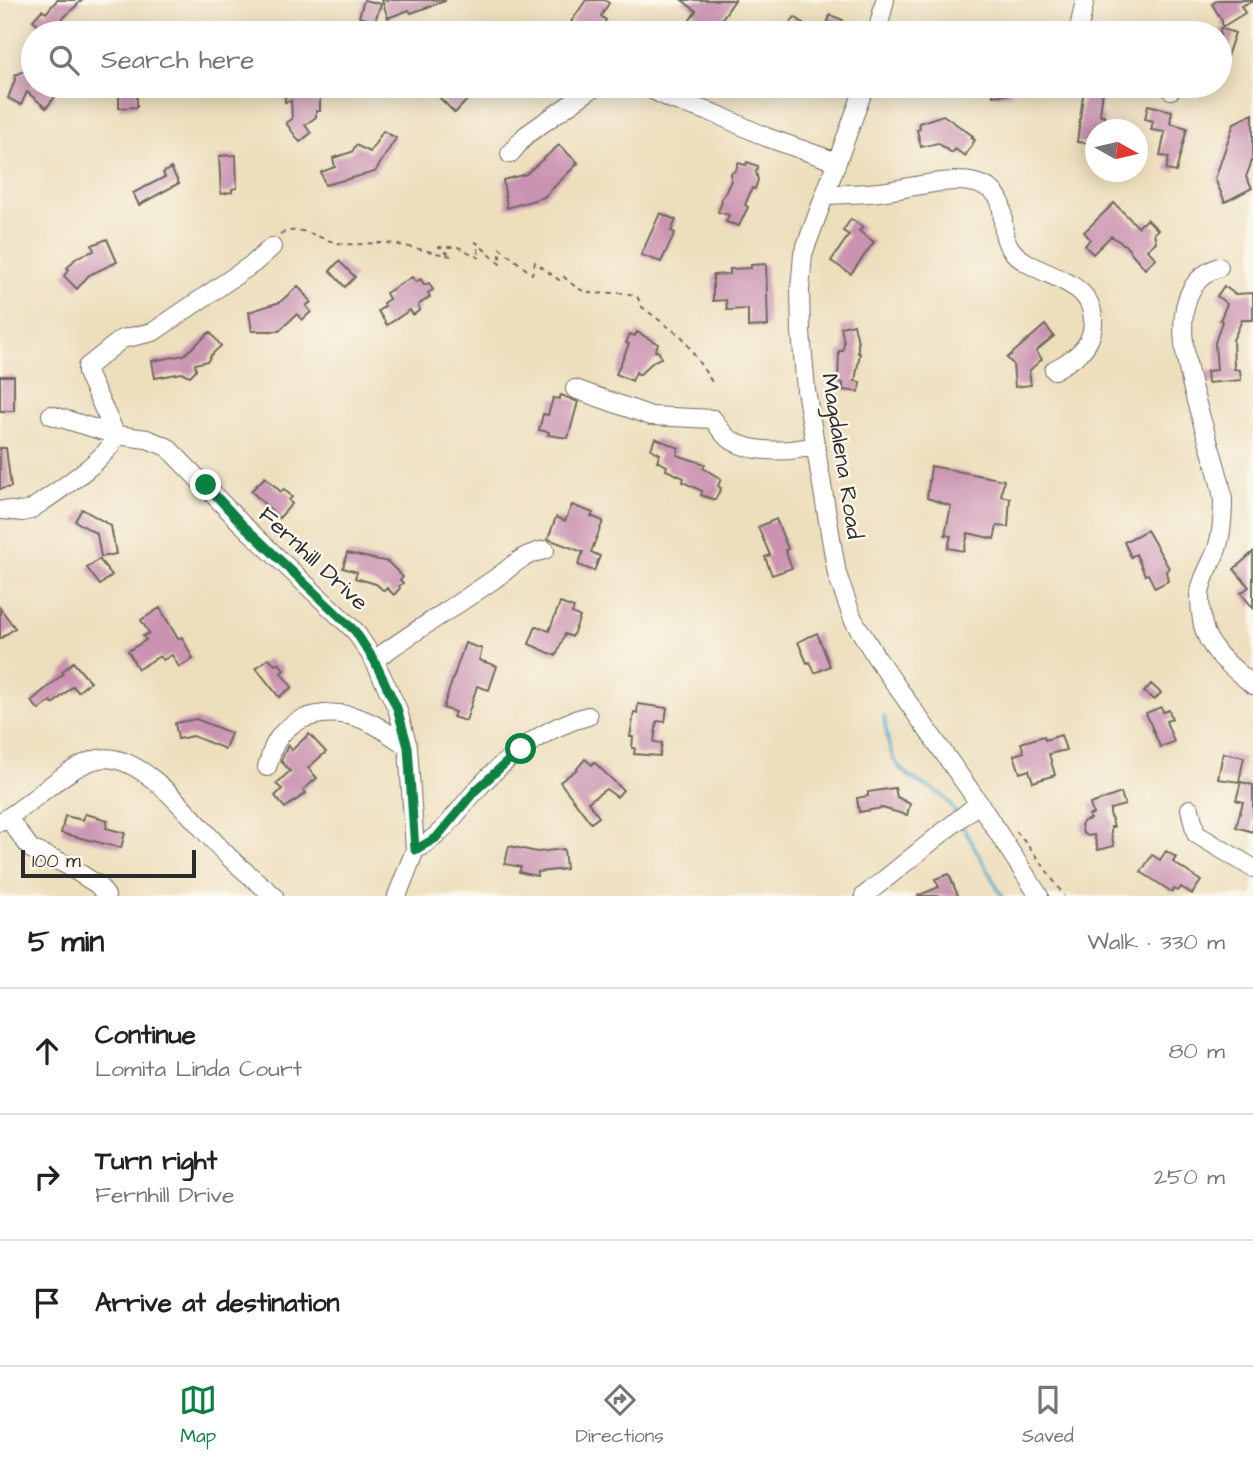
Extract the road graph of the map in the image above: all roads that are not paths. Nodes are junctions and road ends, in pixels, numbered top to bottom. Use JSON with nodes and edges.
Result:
{"nodes":[{"id":1,"x":885,"y":0,"type":"edge"},
{"id":2,"x":1085,"y":0,"type":"edge"},
{"id":3,"x":880,"y":21,"type":"edge"},
{"id":4,"x":1081,"y":21,"type":"edge"},
{"id":5,"x":579,"y":98,"type":"edge"},
{"id":6,"x":669,"y":98,"type":"edge"},
{"id":7,"x":861,"y":98,"type":"edge"},
{"id":8,"x":510,"y":153,"type":"dead end"},
{"id":9,"x":837,"y":162,"type":"junction"},
{"id":10,"x":826,"y":195,"type":"junction"},
{"id":11,"x":272,"y":247,"type":"road end"},
{"id":12,"x":1219,"y":267,"type":"dead end"},
{"id":13,"x":1054,"y":370,"type":"dead end"},
{"id":14,"x":575,"y":389,"type":"dead end"},
{"id":15,"x":51,"y":415,"type":"dead end"},
{"id":16,"x":116,"y":435,"type":"junction"},
{"id":17,"x":815,"y":445,"type":"junction"},
{"id":18,"x":3,"y":510,"type":"dead end"},
{"id":19,"x":545,"y":550,"type":"dead end"},
{"id":20,"x":374,"y":660,"type":"junction"},
{"id":21,"x":1253,"y":685,"type":"edge"},
{"id":22,"x":588,"y":716,"type":"dead end"},
{"id":23,"x":408,"y":747,"type":"junction"},
{"id":24,"x":267,"y":768,"type":"dead end"},
{"id":25,"x":973,"y":808,"type":"junction"},
{"id":26,"x":1190,"y":809,"type":"dead end"},
{"id":27,"x":4,"y":820,"type":"edge"},
{"id":28,"x":415,"y":850,"type":"junction"},
{"id":29,"x":1253,"y":868,"type":"edge"},
{"id":30,"x":106,"y":896,"type":"edge"},
{"id":31,"x":274,"y":896,"type":"edge"},
{"id":32,"x":397,"y":896,"type":"edge"},
{"id":33,"x":864,"y":896,"type":"edge"},
{"id":34,"x":1039,"y":896,"type":"edge"}],
"edges":[{"from":1,"to":3,"type":"street"},
{"from":2,"to":4,"type":"street"},
{"from":5,"to":8,"type":"street"},
{"from":6,"to":9,"type":"street"},
{"from":7,"to":9,"type":"street","name":"Magdalena Road"},
{"from":9,"to":10,"type":"street","name":"Magdalena Road"},
{"from":10,"to":13,"type":"street"},
{"from":10,"to":17,"type":"street","name":"Magdalena Road"},
{"from":11,"to":16,"type":"street"},
{"from":12,"to":21,"type":"street"},
{"from":14,"to":17,"type":"street"},
{"from":15,"to":16,"type":"street","name":"Fernhill Drive"},
{"from":16,"to":18,"type":"street"},
{"from":16,"to":20,"type":"street","name":"Fernhill Drive"},
{"from":17,"to":25,"type":"street","name":"Magdalena Road"},
{"from":19,"to":20,"type":"street"},
{"from":20,"to":23,"type":"street","name":"Fernhill Drive"},
{"from":22,"to":28,"type":"street"},
{"from":23,"to":24,"type":"street"},
{"from":23,"to":28,"type":"street","name":"Fernhill Drive"},
{"from":25,"to":33,"type":"street"},
{"from":25,"to":34,"type":"street","name":"Magdalena Road"},
{"from":26,"to":29,"type":"street"},
{"from":27,"to":30,"type":"street"},
{"from":27,"to":31,"type":"street"},
{"from":28,"to":32,"type":"street","name":"Fernhill Drive"}]}
